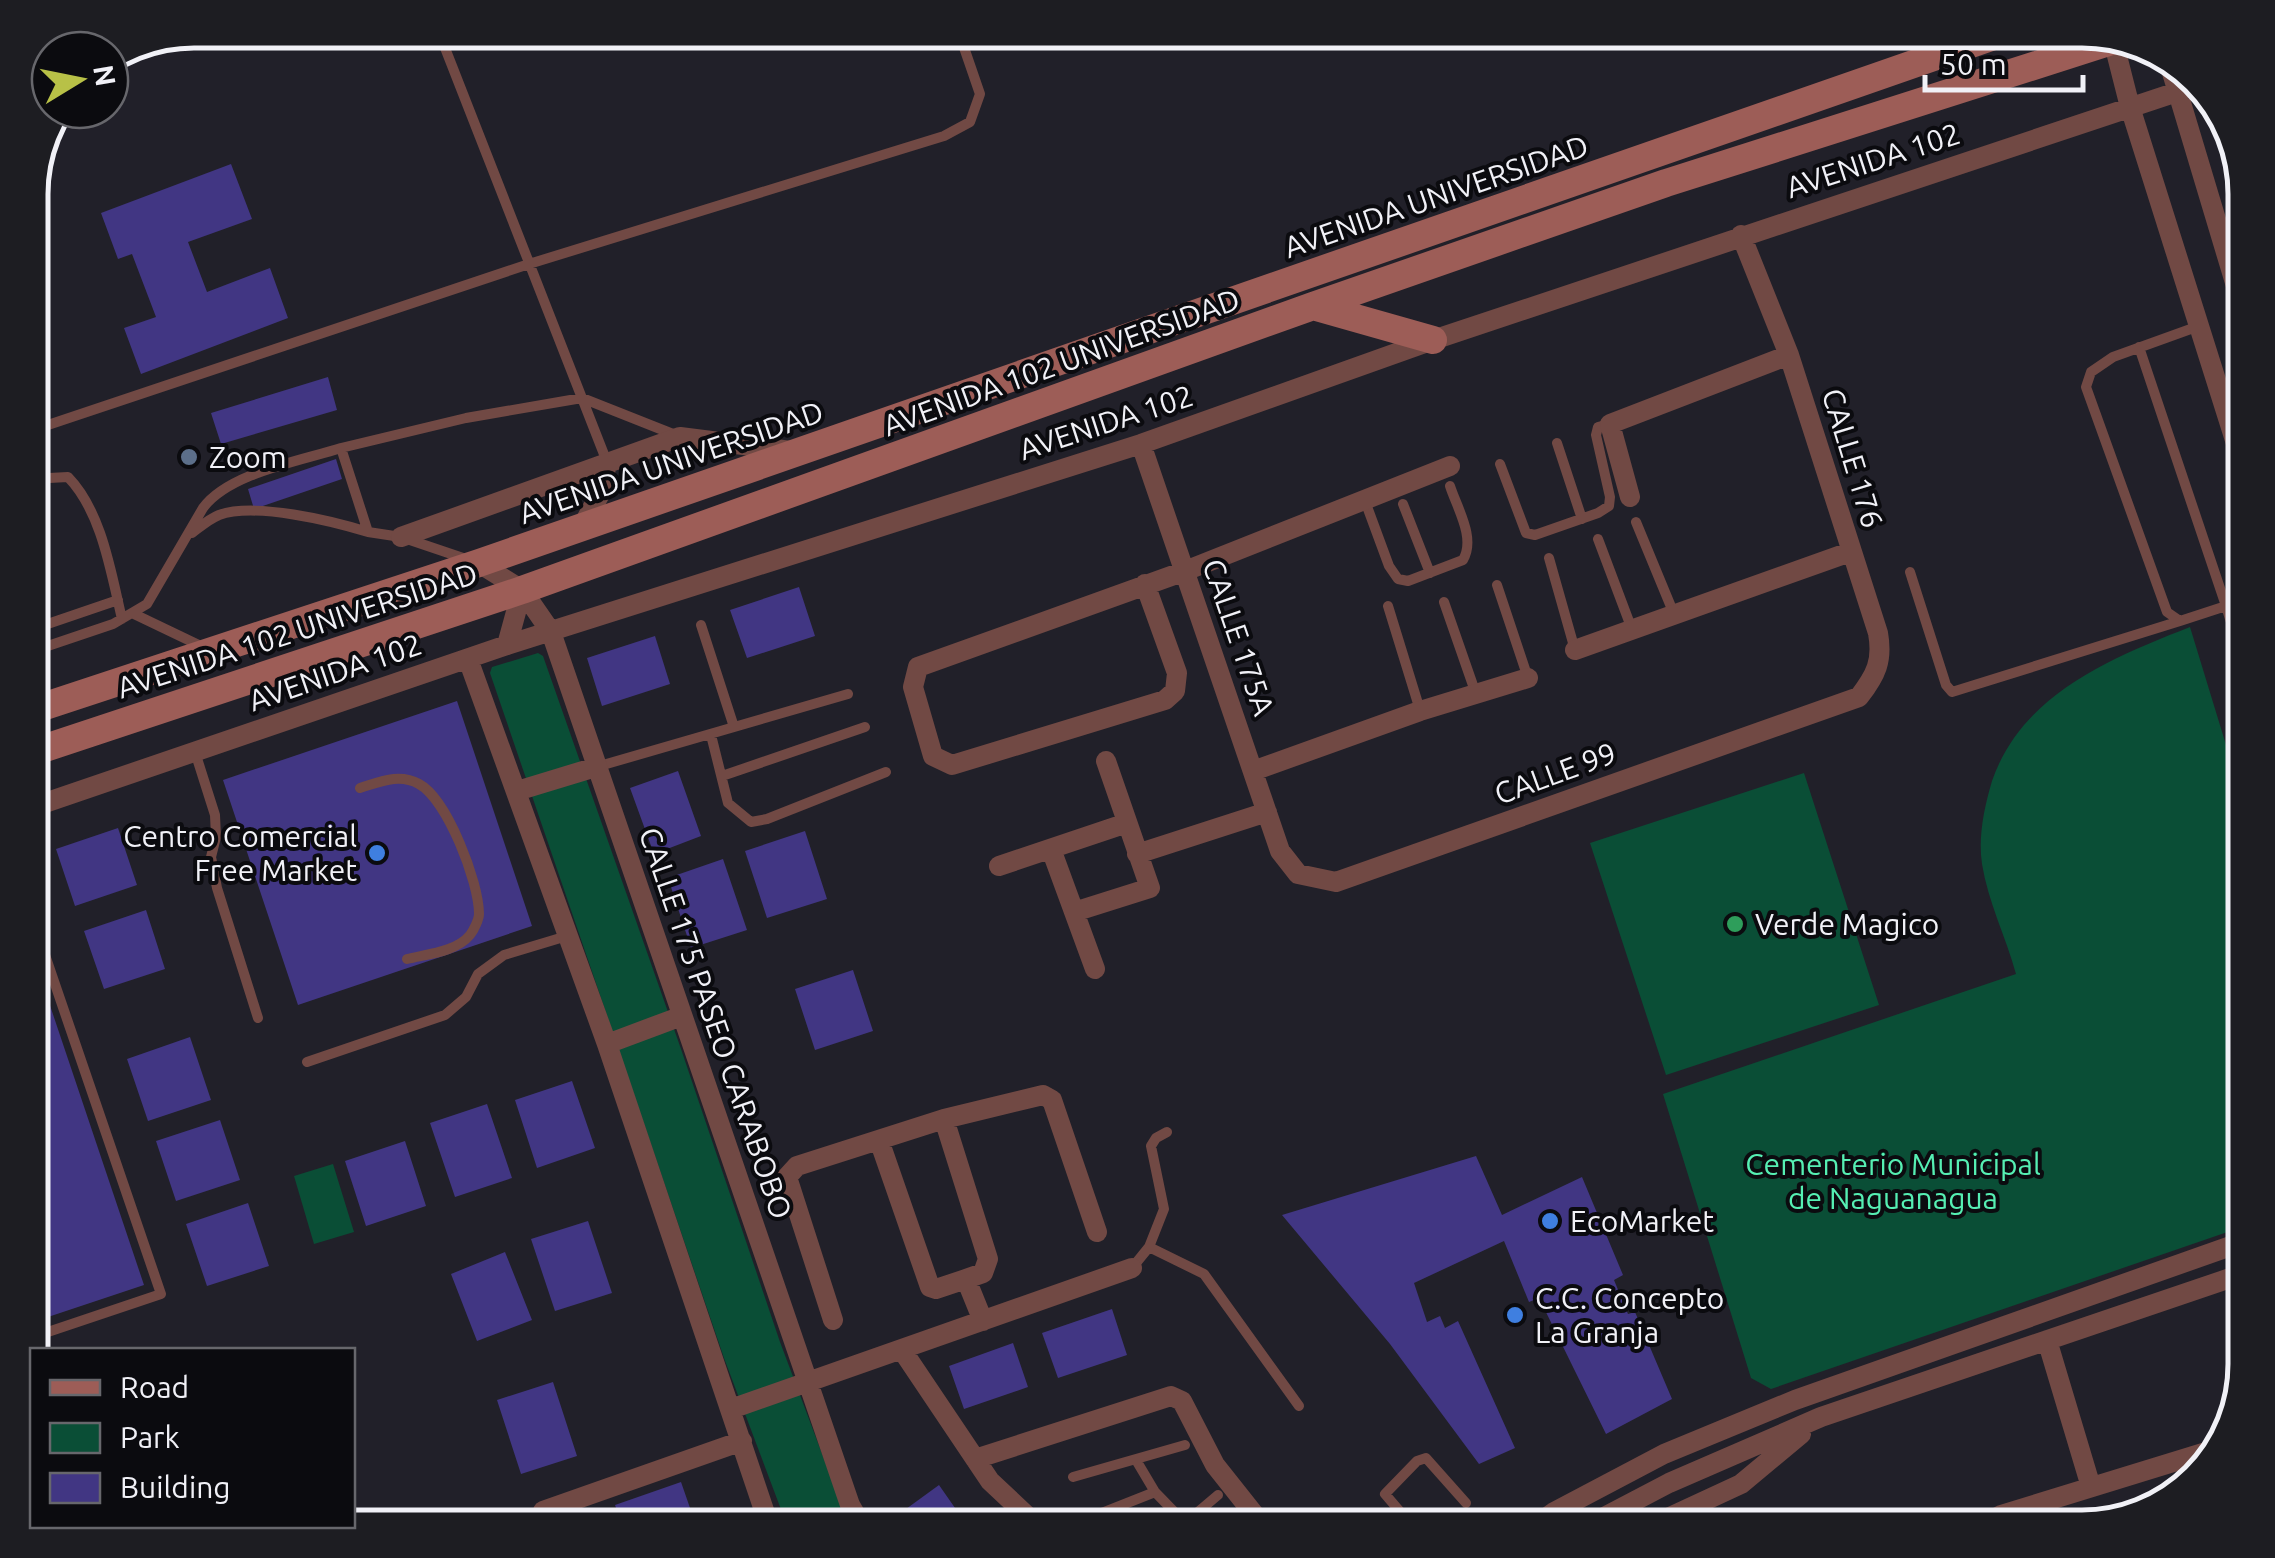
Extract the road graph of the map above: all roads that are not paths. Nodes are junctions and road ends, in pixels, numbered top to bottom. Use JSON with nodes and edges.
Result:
{"nodes":[{"id":1,"x":445,"y":48,"type":"edge"},
{"id":2,"x":964,"y":48,"type":"edge"},
{"id":3,"x":1959,"y":48,"type":"edge"},
{"id":4,"x":2090,"y":48,"type":"edge"},
{"id":5,"x":2116,"y":51,"type":"edge"},
{"id":6,"x":2173,"y":81,"type":"edge"},
{"id":7,"x":2185,"y":90,"type":"edge"},
{"id":8,"x":2176,"y":93,"type":"junction"},
{"id":9,"x":2130,"y":107,"type":"junction"},
{"id":10,"x":1741,"y":236,"type":"junction"},
{"id":11,"x":2228,"y":261,"type":"edge"},
{"id":12,"x":530,"y":264,"type":"junction"},
{"id":13,"x":1313,"y":306,"type":"junction"},
{"id":14,"x":2199,"y":326,"type":"junction"},
{"id":15,"x":1433,"y":340,"type":"junction"},
{"id":16,"x":2139,"y":348,"type":"junction"},
{"id":17,"x":1789,"y":355,"type":"junction"},
{"id":18,"x":582,"y":398,"type":"junction"},
{"id":19,"x":2228,"y":418,"type":"edge"},
{"id":20,"x":1610,"y":424,"type":"junction"},
{"id":21,"x":48,"y":425,"type":"edge"},
{"id":22,"x":680,"y":437,"type":"junction"},
{"id":23,"x":1141,"y":444,"type":"junction"},
{"id":24,"x":1558,"y":444,"type":"dead end"},
{"id":25,"x":341,"y":448,"type":"junction"},
{"id":26,"x":798,"y":452,"type":"junction"},
{"id":27,"x":607,"y":463,"type":"junction"},
{"id":28,"x":1500,"y":464,"type":"dead end"},
{"id":29,"x":1450,"y":476,"type":"joint"},
{"id":30,"x":48,"y":478,"type":"edge"},
{"id":31,"x":1630,"y":497,"type":"dead end"},
{"id":32,"x":1365,"y":500,"type":"junction"},
{"id":33,"x":1402,"y":504,"type":"dead end"},
{"id":34,"x":1582,"y":519,"type":"junction"},
{"id":35,"x":1636,"y":522,"type":"dead end"},
{"id":36,"x":582,"y":527,"type":"junction"},
{"id":37,"x":368,"y":532,"type":"junction"},
{"id":38,"x":190,"y":534,"type":"junction"},
{"id":39,"x":401,"y":537,"type":"junction"},
{"id":40,"x":1598,"y":539,"type":"dead end"},
{"id":41,"x":1850,"y":552,"type":"junction"},
{"id":42,"x":1549,"y":558,"type":"dead end"},
{"id":43,"x":479,"y":563,"type":"junction"},
{"id":44,"x":1184,"y":571,"type":"junction"},
{"id":45,"x":1910,"y":572,"type":"dead end"},
{"id":46,"x":1430,"y":573,"type":"junction"},
{"id":47,"x":1145,"y":584,"type":"junction"},
{"id":48,"x":1497,"y":585,"type":"dead end"},
{"id":49,"x":522,"y":590,"type":"junction"},
{"id":50,"x":118,"y":600,"type":"junction"},
{"id":51,"x":1444,"y":602,"type":"dead end"},
{"id":52,"x":1388,"y":606,"type":"dead end"},
{"id":53,"x":2226,"y":606,"type":"junction"},
{"id":54,"x":2228,"y":612,"type":"edge"},
{"id":55,"x":134,"y":614,"type":"junction"},
{"id":56,"x":1675,"y":616,"type":"junction"},
{"id":57,"x":122,"y":619,"type":"junction"},
{"id":58,"x":2180,"y":621,"type":"junction"},
{"id":59,"x":48,"y":624,"type":"edge"},
{"id":60,"x":701,"y":625,"type":"dead end"},
{"id":61,"x":551,"y":632,"type":"junction"},
{"id":62,"x":1634,"y":632,"type":"junction"},
{"id":63,"x":48,"y":645,"type":"edge"},
{"id":64,"x":508,"y":646,"type":"junction"},
{"id":65,"x":1575,"y":650,"type":"joint"},
{"id":66,"x":215,"y":652,"type":"junction"},
{"id":67,"x":468,"y":660,"type":"junction"},
{"id":68,"x":1528,"y":678,"type":"joint"},
{"id":69,"x":848,"y":694,"type":"dead end"},
{"id":70,"x":1476,"y":694,"type":"junction"},
{"id":71,"x":1859,"y":697,"type":"joint"},
{"id":72,"x":48,"y":705,"type":"edge"},
{"id":73,"x":1420,"y":711,"type":"junction"},
{"id":74,"x":734,"y":727,"type":"junction"},
{"id":75,"x":865,"y":727,"type":"dead end"},
{"id":76,"x":712,"y":735,"type":"junction"},
{"id":77,"x":48,"y":747,"type":"edge"},
{"id":78,"x":194,"y":752,"type":"junction"},
{"id":79,"x":1106,"y":762,"type":"dead end"},
{"id":80,"x":596,"y":767,"type":"junction"},
{"id":81,"x":1253,"y":771,"type":"junction"},
{"id":82,"x":886,"y":772,"type":"dead end"},
{"id":83,"x":722,"y":776,"type":"junction"},
{"id":84,"x":360,"y":788,"type":"dead end"},
{"id":85,"x":517,"y":791,"type":"junction"},
{"id":86,"x":48,"y":802,"type":"edge"},
{"id":87,"x":1267,"y":812,"type":"junction"},
{"id":88,"x":1127,"y":824,"type":"junction"},
{"id":89,"x":1050,"y":849,"type":"junction"},
{"id":90,"x":1280,"y":850,"type":"joint"},
{"id":91,"x":1137,"y":854,"type":"junction"},
{"id":92,"x":999,"y":866,"type":"dead end"},
{"id":93,"x":1074,"y":912,"type":"junction"},
{"id":94,"x":568,"y":935,"type":"junction"},
{"id":95,"x":407,"y":959,"type":"dead end"},
{"id":96,"x":48,"y":964,"type":"edge"},
{"id":97,"x":1095,"y":969,"type":"dead end"},
{"id":98,"x":682,"y":1016,"type":"junction"},
{"id":99,"x":258,"y":1018,"type":"dead end"},
{"id":100,"x":607,"y":1044,"type":"junction"},
{"id":101,"x":308,"y":1062,"type":"dead end"},
{"id":102,"x":944,"y":1119,"type":"junction"},
{"id":103,"x":1166,"y":1132,"type":"dead end"},
{"id":104,"x":879,"y":1140,"type":"junction"},
{"id":105,"x":1097,"y":1232,"type":"dead end"},
{"id":106,"x":1148,"y":1247,"type":"junction"},
{"id":107,"x":2228,"y":1247,"type":"edge"},
{"id":108,"x":1132,"y":1268,"type":"joint"},
{"id":109,"x":2228,"y":1279,"type":"edge"},
{"id":110,"x":966,"y":1280,"type":"junction"},
{"id":111,"x":832,"y":1320,"type":"dead end"},
{"id":112,"x":983,"y":1321,"type":"junction"},
{"id":113,"x":48,"y":1332,"type":"edge"},
{"id":114,"x":2047,"y":1340,"type":"junction"},
{"id":115,"x":902,"y":1350,"type":"junction"},
{"id":116,"x":809,"y":1383,"type":"junction"},
{"id":117,"x":1299,"y":1406,"type":"dead end"},
{"id":118,"x":732,"y":1410,"type":"junction"},
{"id":119,"x":1821,"y":1418,"type":"junction"},
{"id":120,"x":742,"y":1441,"type":"junction"},
{"id":121,"x":1184,"y":1446,"type":"dead end"},
{"id":122,"x":975,"y":1459,"type":"junction"},
{"id":123,"x":1136,"y":1460,"type":"junction"},
{"id":124,"x":2191,"y":1461,"type":"edge"},
{"id":125,"x":1073,"y":1477,"type":"dead end"},
{"id":126,"x":2091,"y":1487,"type":"junction"},
{"id":127,"x":1155,"y":1492,"type":"junction"},
{"id":128,"x":1218,"y":1495,"type":"dead end"},
{"id":129,"x":1466,"y":1503,"type":"dead end"},
{"id":130,"x":546,"y":1510,"type":"edge"},
{"id":131,"x":764,"y":1510,"type":"edge"},
{"id":132,"x":853,"y":1510,"type":"edge"},
{"id":133,"x":1021,"y":1510,"type":"edge"},
{"id":134,"x":1110,"y":1510,"type":"edge"},
{"id":135,"x":1171,"y":1510,"type":"edge"},
{"id":136,"x":1202,"y":1510,"type":"edge"},
{"id":137,"x":1251,"y":1510,"type":"edge"},
{"id":138,"x":1398,"y":1510,"type":"edge"},
{"id":139,"x":1558,"y":1510,"type":"edge"},
{"id":140,"x":1617,"y":1510,"type":"edge"},
{"id":141,"x":1685,"y":1510,"type":"edge"},
{"id":142,"x":2034,"y":1510,"type":"edge"}],
"edges":[{"from":1,"to":12,"type":"lane"},
{"from":2,"to":12,"type":"lane"},
{"from":3,"to":26,"type":"main road","name":"AVENIDA UNIVERSIDAD"},
{"from":4,"to":13,"type":"main road","name":"AVENIDA 102 UNIVERSIDAD"},
{"from":5,"to":9,"type":"street"},
{"from":6,"to":8,"type":"street"},
{"from":7,"to":8,"type":"street","name":"AVENIDA 102"},
{"from":8,"to":9,"type":"street","name":"AVENIDA 102"},
{"from":8,"to":11,"type":"street"},
{"from":9,"to":10,"type":"street","name":"AVENIDA 102"},
{"from":9,"to":14,"type":"street"},
{"from":10,"to":15,"type":"street","name":"AVENIDA 102"},
{"from":10,"to":17,"type":"street","name":"CALLE 176"},
{"from":12,"to":18,"type":"lane"},
{"from":12,"to":21,"type":"lane"},
{"from":13,"to":15,"type":"main road"},
{"from":13,"to":49,"type":"main road","name":"AVENIDA 102 UNIVERSIDAD"},
{"from":14,"to":16,"type":"lane"},
{"from":14,"to":19,"type":"street"},
{"from":15,"to":23,"type":"street","name":"AVENIDA 102"},
{"from":16,"to":53,"type":"lane"},
{"from":16,"to":58,"type":"lane"},
{"from":17,"to":20,"type":"street"},
{"from":17,"to":41,"type":"street","name":"CALLE 176"},
{"from":18,"to":22,"type":"lane"},
{"from":18,"to":25,"type":"lane"},
{"from":18,"to":27,"type":"lane"},
{"from":20,"to":31,"type":"street"},
{"from":20,"to":34,"type":"lane"},
{"from":22,"to":26,"type":"street"},
{"from":22,"to":27,"type":"street"},
{"from":23,"to":44,"type":"street","name":"CALLE 175A"},
{"from":23,"to":61,"type":"street","name":"AVENIDA 102"},
{"from":24,"to":34,"type":"lane"},
{"from":25,"to":37,"type":"lane"},
{"from":25,"to":38,"type":"lane"},
{"from":26,"to":36,"type":"main road","name":"AVENIDA UNIVERSIDAD"},
{"from":27,"to":36,"type":"street"},
{"from":27,"to":39,"type":"street"},
{"from":28,"to":34,"type":"lane"},
{"from":29,"to":32,"type":"street"},
{"from":29,"to":46,"type":"lane"},
{"from":30,"to":50,"type":"lane"},
{"from":32,"to":44,"type":"street"},
{"from":32,"to":46,"type":"lane"},
{"from":33,"to":46,"type":"lane"},
{"from":35,"to":56,"type":"lane"},
{"from":36,"to":43,"type":"main road","name":"AVENIDA UNIVERSIDAD"},
{"from":37,"to":38,"type":"lane"},
{"from":37,"to":39,"type":"lane"},
{"from":38,"to":55,"type":"lane"},
{"from":39,"to":43,"type":"lane"},
{"from":40,"to":62,"type":"lane"},
{"from":41,"to":56,"type":"street"},
{"from":41,"to":71,"type":"street","name":"CALLE 176"},
{"from":42,"to":65,"type":"lane"},
{"from":43,"to":49,"type":"street","name":"CALLE 175 PASEO CARABOBO"},
{"from":43,"to":66,"type":"main road","name":"AVENIDA UNIVERSIDAD"},
{"from":44,"to":47,"type":"street"},
{"from":44,"to":81,"type":"street","name":"CALLE 175A"},
{"from":45,"to":58,"type":"lane"},
{"from":47,"to":47,"type":"street"},
{"from":48,"to":68,"type":"lane"},
{"from":49,"to":61,"type":"street","name":"CALLE 175 PASEO CARABOBO"},
{"from":49,"to":64,"type":"street"},
{"from":49,"to":77,"type":"main road","name":"AVENIDA 102 UNIVERSIDAD"},
{"from":50,"to":57,"type":"lane"},
{"from":50,"to":59,"type":"lane"},
{"from":51,"to":70,"type":"lane"},
{"from":52,"to":73,"type":"lane"},
{"from":53,"to":54,"type":"lane"},
{"from":53,"to":58,"type":"lane"},
{"from":55,"to":57,"type":"lane"},
{"from":55,"to":66,"type":"lane"},
{"from":56,"to":62,"type":"street"},
{"from":57,"to":63,"type":"lane"},
{"from":60,"to":74,"type":"lane"},
{"from":61,"to":64,"type":"street","name":"AVENIDA 102"},
{"from":61,"to":80,"type":"street","name":"CALLE 175 PASEO CARABOBO"},
{"from":62,"to":65,"type":"street"},
{"from":64,"to":67,"type":"street","name":"AVENIDA 102"},
{"from":66,"to":72,"type":"main road","name":"AVENIDA UNIVERSIDAD"},
{"from":67,"to":78,"type":"street","name":"AVENIDA 102"},
{"from":67,"to":85,"type":"street"},
{"from":68,"to":70,"type":"street"},
{"from":69,"to":74,"type":"lane"},
{"from":70,"to":73,"type":"street"},
{"from":71,"to":90,"type":"street","name":"CALLE 99"},
{"from":73,"to":81,"type":"street"},
{"from":74,"to":76,"type":"lane"},
{"from":75,"to":83,"type":"lane"},
{"from":76,"to":80,"type":"lane"},
{"from":76,"to":83,"type":"lane"},
{"from":78,"to":86,"type":"street","name":"AVENIDA 102"},
{"from":78,"to":99,"type":"lane"},
{"from":79,"to":88,"type":"street"},
{"from":80,"to":85,"type":"street"},
{"from":80,"to":98,"type":"street","name":"CALLE 175 PASEO CARABOBO"},
{"from":81,"to":87,"type":"street","name":"CALLE 175A"},
{"from":82,"to":83,"type":"lane"},
{"from":84,"to":95,"type":"lane"},
{"from":85,"to":94,"type":"street"},
{"from":87,"to":90,"type":"street","name":"CALLE 175A"},
{"from":87,"to":91,"type":"street"},
{"from":88,"to":89,"type":"street"},
{"from":88,"to":91,"type":"street"},
{"from":89,"to":92,"type":"street"},
{"from":89,"to":93,"type":"street"},
{"from":91,"to":93,"type":"street"},
{"from":93,"to":97,"type":"street"},
{"from":94,"to":100,"type":"street"},
{"from":94,"to":101,"type":"lane"},
{"from":96,"to":113,"type":"lane"},
{"from":98,"to":100,"type":"street"},
{"from":98,"to":116,"type":"street","name":"CALLE 175 PASEO CARABOBO"},
{"from":100,"to":118,"type":"street"},
{"from":102,"to":104,"type":"street"},
{"from":102,"to":105,"type":"street"},
{"from":102,"to":110,"type":"street"},
{"from":103,"to":106,"type":"lane"},
{"from":104,"to":110,"type":"street"},
{"from":104,"to":111,"type":"street"},
{"from":106,"to":108,"type":"lane"},
{"from":106,"to":117,"type":"lane"},
{"from":107,"to":139,"type":"street"},
{"from":108,"to":112,"type":"street"},
{"from":109,"to":114,"type":"street"},
{"from":110,"to":112,"type":"street"},
{"from":112,"to":115,"type":"street"},
{"from":114,"to":119,"type":"street"},
{"from":114,"to":126,"type":"street"},
{"from":115,"to":116,"type":"street"},
{"from":115,"to":122,"type":"street"},
{"from":116,"to":118,"type":"street"},
{"from":116,"to":132,"type":"street","name":"CALLE 175 PASEO CARABOBO"},
{"from":118,"to":120,"type":"street"},
{"from":119,"to":140,"type":"street"},
{"from":119,"to":141,"type":"street"},
{"from":120,"to":130,"type":"street"},
{"from":120,"to":131,"type":"street"},
{"from":121,"to":123,"type":"lane"},
{"from":122,"to":133,"type":"street"},
{"from":122,"to":137,"type":"street"},
{"from":123,"to":125,"type":"lane"},
{"from":123,"to":127,"type":"lane"},
{"from":124,"to":126,"type":"street"},
{"from":126,"to":142,"type":"street"},
{"from":127,"to":134,"type":"lane"},
{"from":127,"to":135,"type":"lane"},
{"from":128,"to":136,"type":"lane"},
{"from":129,"to":138,"type":"lane"}]}
